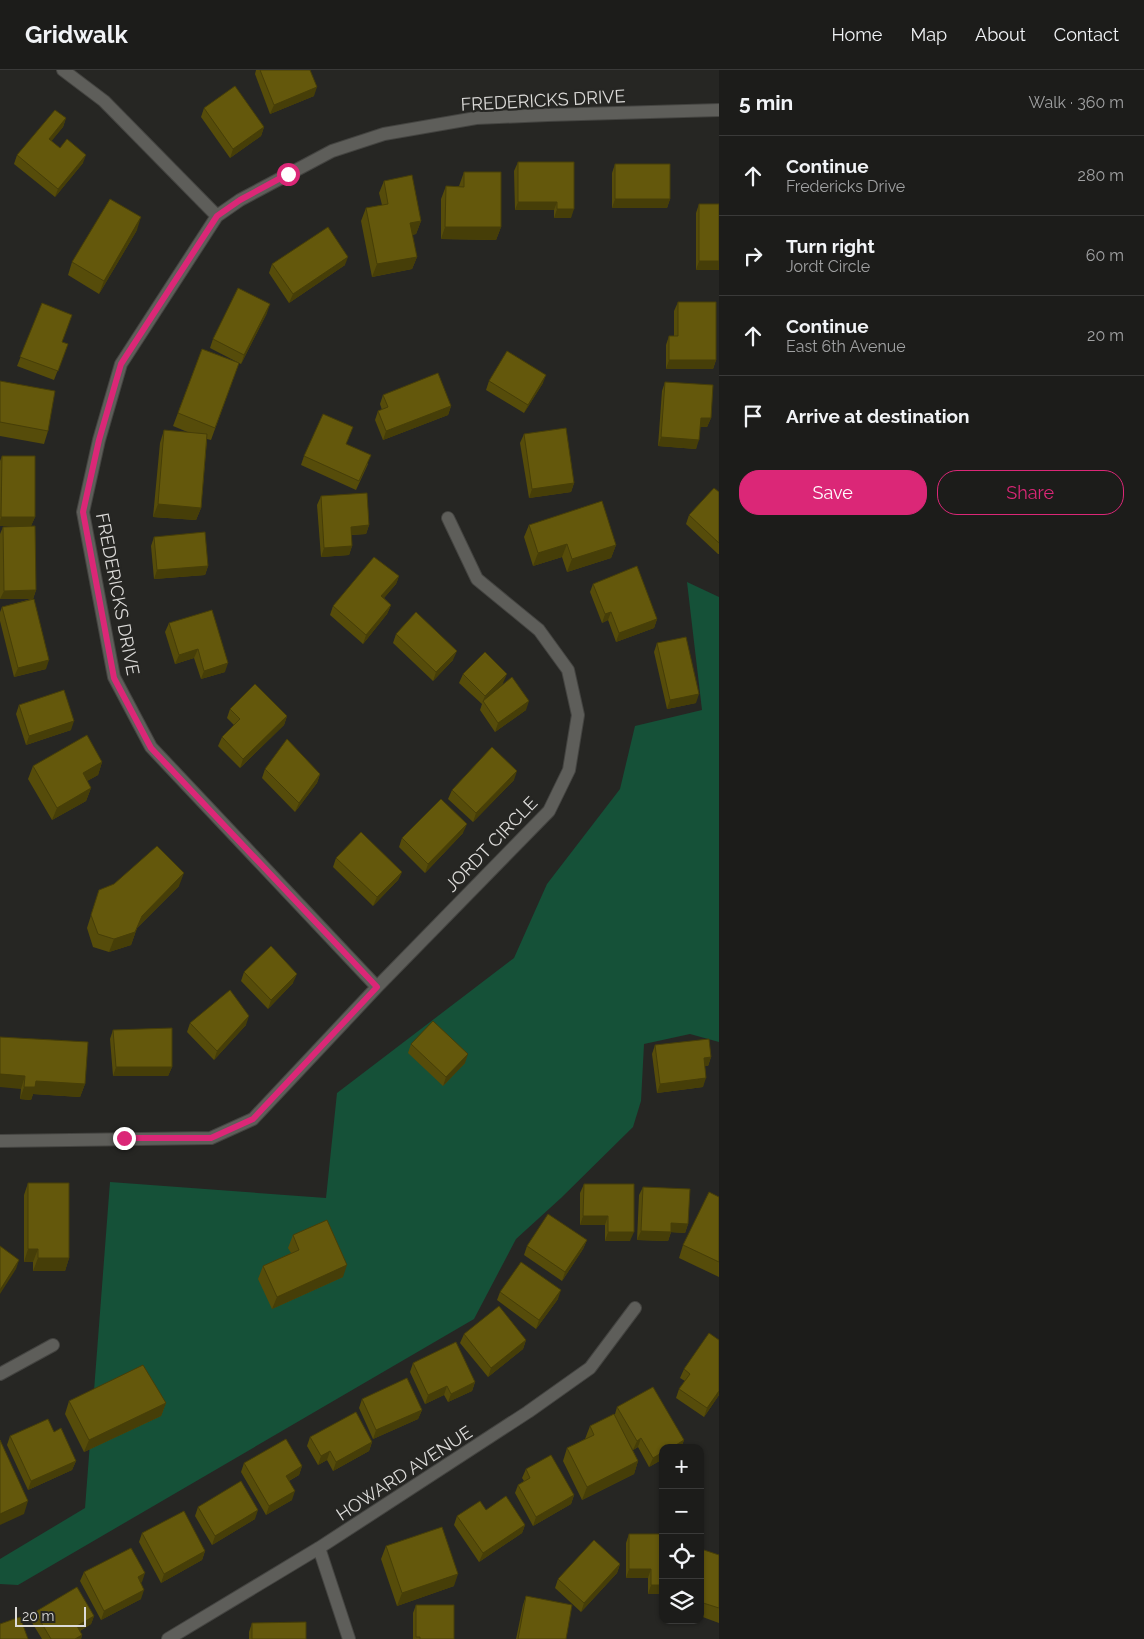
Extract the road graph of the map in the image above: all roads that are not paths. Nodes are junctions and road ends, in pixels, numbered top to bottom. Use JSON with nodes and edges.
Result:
{"nodes":[{"id":1,"x":63,"y":70,"type":"edge"},
{"id":2,"x":719,"y":110,"type":"edge"},
{"id":3,"x":217,"y":216,"type":"junction"},
{"id":4,"x":448,"y":518,"type":"dead end"},
{"id":5,"x":377,"y":987,"type":"junction"},
{"id":6,"x":0,"y":1141,"type":"edge"},
{"id":7,"x":635,"y":1308,"type":"dead end"},
{"id":8,"x":53,"y":1346,"type":"dead end"},
{"id":9,"x":0,"y":1374,"type":"edge"},
{"id":10,"x":319,"y":1548,"type":"junction"},
{"id":11,"x":168,"y":1639,"type":"edge"},
{"id":12,"x":349,"y":1639,"type":"edge"}],
"edges":[{"from":1,"to":3,"type":"street"},
{"from":2,"to":3,"type":"street","name":"FREDERICKS DRIVE"},
{"from":3,"to":5,"type":"street","name":"FREDERICKS DRIVE"},
{"from":4,"to":5,"type":"street","name":"JORDT CIRCLE"},
{"from":5,"to":6,"type":"street","name":"JORDT CIRCLE"},
{"from":7,"to":10,"type":"street","name":"HOWARD AVENUE"},
{"from":8,"to":9,"type":"street"},
{"from":10,"to":11,"type":"street","name":"HOWARD AVENUE"},
{"from":10,"to":12,"type":"street"}]}
